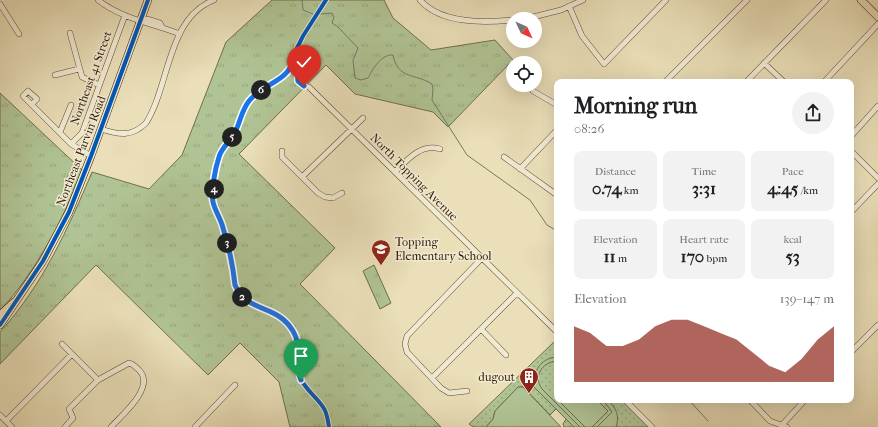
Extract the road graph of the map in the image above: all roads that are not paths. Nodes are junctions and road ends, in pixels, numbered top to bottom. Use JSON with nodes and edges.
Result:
{"nodes":[{"id":1,"x":98,"y":0,"type":"edge"},
{"id":2,"x":148,"y":0,"type":"edge"},
{"id":3,"x":214,"y":0,"type":"edge"},
{"id":4,"x":420,"y":0,"type":"edge"},
{"id":5,"x":583,"y":0,"type":"edge"},
{"id":6,"x":666,"y":0,"type":"edge"},
{"id":7,"x":746,"y":0,"type":"edge"},
{"id":8,"x":826,"y":0,"type":"edge"},
{"id":9,"x":861,"y":0,"type":"edge"},
{"id":10,"x":0,"y":4,"type":"edge"},
{"id":11,"x":569,"y":6,"type":"junction"},
{"id":12,"x":542,"y":14,"type":"edge"},
{"id":13,"x":125,"y":15,"type":"junction"},
{"id":14,"x":878,"y":17,"type":"edge"},
{"id":15,"x":506,"y":20,"type":"edge"},
{"id":16,"x":140,"y":21,"type":"junction"},
{"id":17,"x":878,"y":24,"type":"edge"},
{"id":18,"x":70,"y":33,"type":"dead end"},
{"id":19,"x":19,"y":34,"type":"dead end"},
{"id":20,"x":180,"y":34,"type":"junction"},
{"id":21,"x":764,"y":64,"type":"junction"},
{"id":22,"x":79,"y":69,"type":"junction"},
{"id":23,"x":55,"y":75,"type":"dead end"},
{"id":24,"x":668,"y":79,"type":"edge"},
{"id":25,"x":749,"y":79,"type":"edge"},
{"id":26,"x":781,"y":79,"type":"edge"},
{"id":27,"x":827,"y":79,"type":"edge"},
{"id":28,"x":99,"y":85,"type":"junction"},
{"id":29,"x":309,"y":87,"type":"dead end"},
{"id":30,"x":535,"y":92,"type":"edge"},
{"id":31,"x":554,"y":103,"type":"edge"},
{"id":32,"x":32,"y":104,"type":"dead end"},
{"id":33,"x":71,"y":106,"type":"dead end"},
{"id":34,"x":878,"y":106,"type":"edge"},
{"id":35,"x":363,"y":118,"type":"dead end"},
{"id":36,"x":101,"y":129,"type":"junction"},
{"id":37,"x":351,"y":129,"type":"junction"},
{"id":38,"x":60,"y":132,"type":"junction"},
{"id":39,"x":554,"y":133,"type":"edge"},
{"id":40,"x":854,"y":133,"type":"edge"},
{"id":41,"x":71,"y":144,"type":"junction"},
{"id":42,"x":440,"y":149,"type":"dead end"},
{"id":43,"x":282,"y":151,"type":"dead end"},
{"id":44,"x":854,"y":154,"type":"edge"},
{"id":45,"x":92,"y":156,"type":"junction"},
{"id":46,"x":504,"y":157,"type":"dead end"},
{"id":47,"x":520,"y":169,"type":"junction"},
{"id":48,"x":395,"y":172,"type":"junction"},
{"id":49,"x":303,"y":176,"type":"junction"},
{"id":50,"x":878,"y":178,"type":"edge"},
{"id":51,"x":878,"y":184,"type":"edge"},
{"id":52,"x":342,"y":193,"type":"dead end"},
{"id":53,"x":554,"y":193,"type":"edge"},
{"id":54,"x":854,"y":209,"type":"edge"},
{"id":55,"x":482,"y":258,"type":"junction"},
{"id":56,"x":517,"y":293,"type":"junction"},
{"id":57,"x":16,"y":300,"type":"junction"},
{"id":58,"x":0,"y":315,"type":"edge"},
{"id":59,"x":0,"y":325,"type":"edge"},
{"id":60,"x":878,"y":325,"type":"edge"},
{"id":61,"x":481,"y":329,"type":"junction"},
{"id":62,"x":554,"y":329,"type":"edge"},
{"id":63,"x":62,"y":344,"type":"dead end"},
{"id":64,"x":854,"y":349,"type":"edge"},
{"id":65,"x":72,"y":354,"type":"junction"},
{"id":66,"x":506,"y":355,"type":"dead end"},
{"id":67,"x":432,"y":378,"type":"junction"},
{"id":68,"x":98,"y":380,"type":"junction"},
{"id":69,"x":235,"y":386,"type":"dead end"},
{"id":70,"x":467,"y":392,"type":"dead end"},
{"id":71,"x":628,"y":403,"type":"edge"},
{"id":72,"x":753,"y":403,"type":"edge"},
{"id":73,"x":802,"y":403,"type":"edge"},
{"id":74,"x":0,"y":415,"type":"edge"},
{"id":75,"x":6,"y":422,"type":"junction"},
{"id":76,"x":783,"y":426,"type":"edge"},
{"id":77,"x":12,"y":427,"type":"edge"},
{"id":78,"x":65,"y":427,"type":"edge"},
{"id":79,"x":111,"y":427,"type":"edge"},
{"id":80,"x":195,"y":427,"type":"edge"},
{"id":81,"x":652,"y":427,"type":"edge"}],
"edges":[{"from":1,"to":13,"type":"street"},
{"from":2,"to":16,"type":"main road","name":"Northeast Parvin Road"},
{"from":3,"to":20,"type":"street"},
{"from":4,"to":15,"type":"street"},
{"from":5,"to":11,"type":"street"},
{"from":6,"to":11,"type":"street"},
{"from":7,"to":24,"type":"street"},
{"from":8,"to":21,"type":"street"},
{"from":9,"to":14,"type":"main road"},
{"from":10,"to":19,"type":"street"},
{"from":11,"to":12,"type":"street"},
{"from":13,"to":16,"type":"street"},
{"from":13,"to":28,"type":"street","name":"Northeast 41 Street"},
{"from":16,"to":20,"type":"street"},
{"from":16,"to":36,"type":"main road","name":"Northeast Parvin Road"},
{"from":17,"to":27,"type":"street"},
{"from":18,"to":22,"type":"street"},
{"from":20,"to":36,"type":"street"},
{"from":21,"to":25,"type":"street"},
{"from":21,"to":26,"type":"street"},
{"from":22,"to":23,"type":"street"},
{"from":22,"to":28,"type":"street"},
{"from":28,"to":41,"type":"street","name":"Northeast 41 Street"},
{"from":29,"to":37,"type":"street","name":"North Topping Avenue"},
{"from":30,"to":31,"type":"street"},
{"from":32,"to":38,"type":"street"},
{"from":33,"to":38,"type":"street"},
{"from":34,"to":40,"type":"street"},
{"from":35,"to":37,"type":"street"},
{"from":36,"to":45,"type":"main road","name":"Northeast Parvin Road"},
{"from":37,"to":48,"type":"street","name":"North Topping Avenue"},
{"from":37,"to":49,"type":"street"},
{"from":38,"to":41,"type":"street"},
{"from":39,"to":47,"type":"street"},
{"from":41,"to":45,"type":"street"},
{"from":42,"to":48,"type":"street"},
{"from":43,"to":49,"type":"street"},
{"from":44,"to":50,"type":"street"},
{"from":45,"to":57,"type":"main road","name":"Northeast Parvin Road"},
{"from":46,"to":47,"type":"street"},
{"from":47,"to":53,"type":"street"},
{"from":48,"to":55,"type":"street","name":"North Topping Avenue"},
{"from":49,"to":52,"type":"street"},
{"from":51,"to":54,"type":"street"},
{"from":55,"to":56,"type":"street","name":"North Topping Avenue"},
{"from":55,"to":67,"type":"street"},
{"from":56,"to":61,"type":"street"},
{"from":56,"to":62,"type":"street","name":"North Topping Avenue"},
{"from":57,"to":58,"type":"main road","name":"Northeast Parvin Road"},
{"from":57,"to":59,"type":"main road","name":"Northeast Parvin Road"},
{"from":60,"to":64,"type":"street"},
{"from":61,"to":66,"type":"street"},
{"from":61,"to":67,"type":"street"},
{"from":63,"to":65,"type":"street"},
{"from":65,"to":68,"type":"street"},
{"from":65,"to":75,"type":"street"},
{"from":67,"to":70,"type":"street"},
{"from":68,"to":78,"type":"street"},
{"from":68,"to":79,"type":"street"},
{"from":69,"to":80,"type":"street"},
{"from":71,"to":81,"type":"street"},
{"from":72,"to":76,"type":"street"},
{"from":73,"to":76,"type":"street"},
{"from":74,"to":75,"type":"street"},
{"from":75,"to":77,"type":"street"}]}
